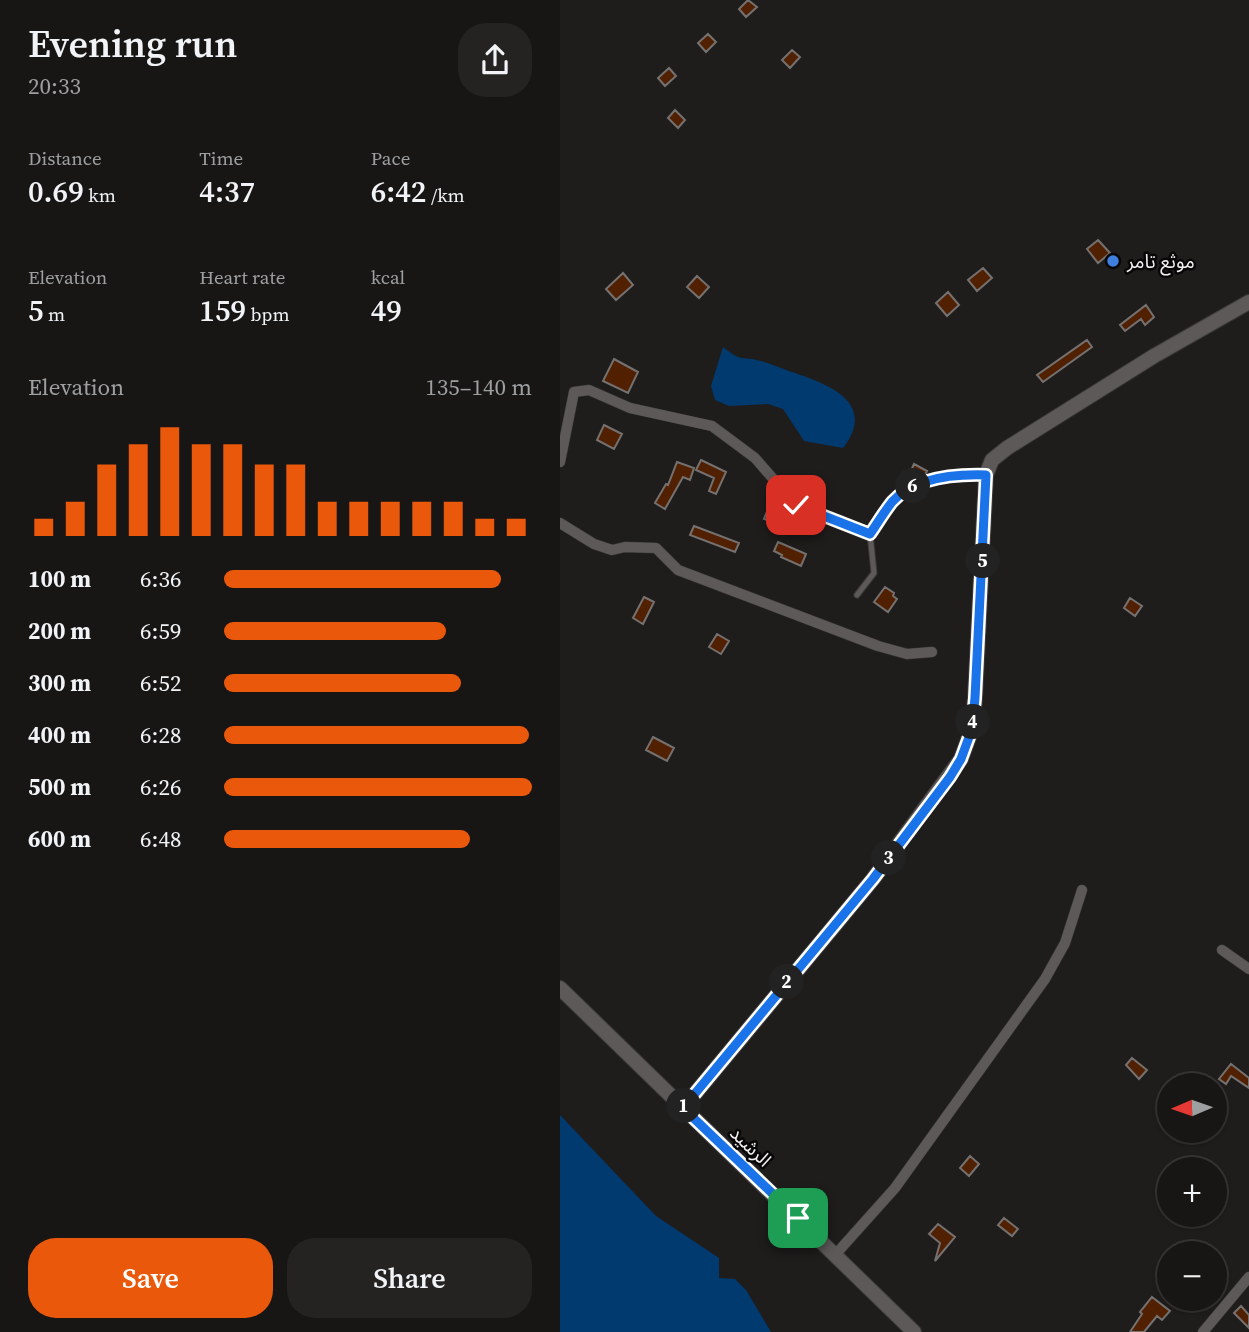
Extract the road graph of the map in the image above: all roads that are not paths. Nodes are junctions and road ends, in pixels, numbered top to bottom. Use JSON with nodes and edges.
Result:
{"nodes":[{"id":1,"x":1249,"y":302,"type":"edge"},
{"id":2,"x":560,"y":462,"type":"edge"},
{"id":3,"x":986,"y":475,"type":"junction"},
{"id":4,"x":560,"y":523,"type":"edge"},
{"id":5,"x":870,"y":534,"type":"junction"},
{"id":6,"x":857,"y":595,"type":"dead end"},
{"id":7,"x":932,"y":652,"type":"dead end"},
{"id":8,"x":1082,"y":890,"type":"dead end"},
{"id":9,"x":1222,"y":950,"type":"dead end"},
{"id":10,"x":1249,"y":970,"type":"edge"},
{"id":11,"x":560,"y":988,"type":"edge"},
{"id":12,"x":683,"y":1108,"type":"junction"},
{"id":13,"x":835,"y":1255,"type":"junction"},
{"id":14,"x":1249,"y":1276,"type":"edge"},
{"id":15,"x":914,"y":1332,"type":"edge"},
{"id":16,"x":1202,"y":1332,"type":"edge"}],
"edges":[{"from":1,"to":3,"type":"street"},
{"from":2,"to":5,"type":"street"},
{"from":3,"to":5,"type":"lane"},
{"from":3,"to":12,"type":"street"},
{"from":4,"to":7,"type":"street"},
{"from":5,"to":6,"type":"lane"},
{"from":8,"to":13,"type":"street"},
{"from":9,"to":10,"type":"street"},
{"from":11,"to":12,"type":"street","name":"الرشيد"},
{"from":12,"to":13,"type":"street","name":"الرشيد"},
{"from":13,"to":15,"type":"street","name":"الرشيد"},
{"from":14,"to":16,"type":"street"}]}
